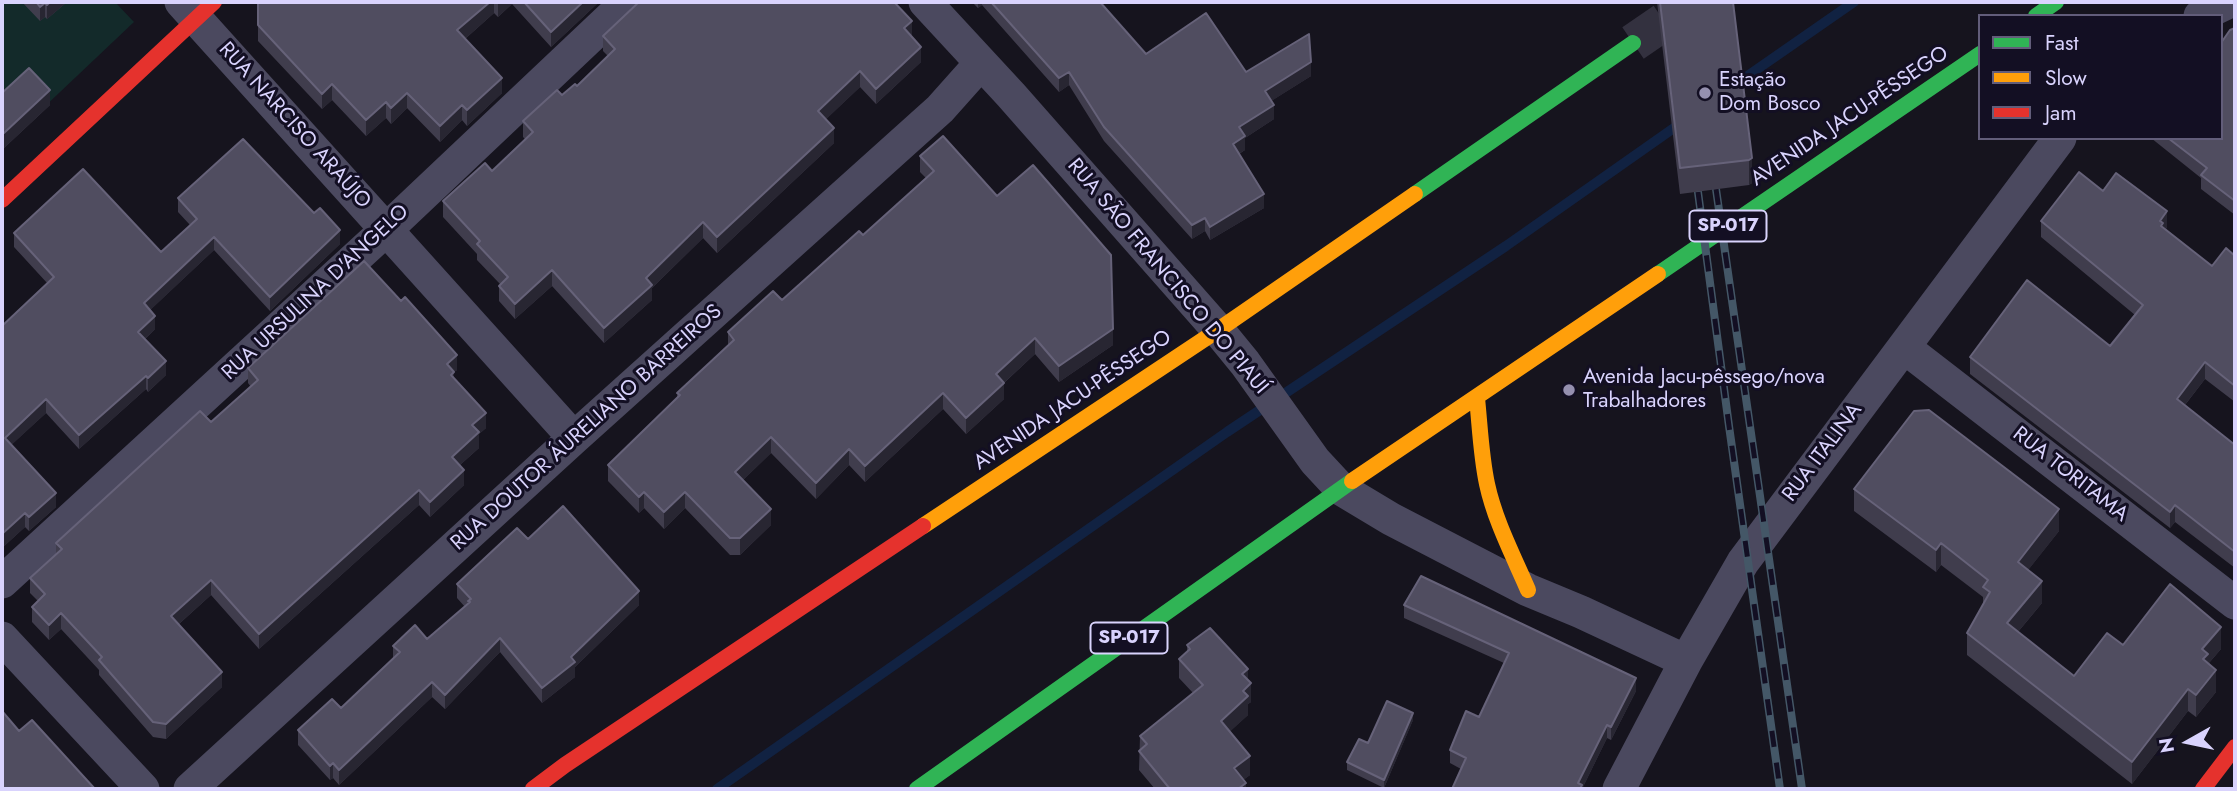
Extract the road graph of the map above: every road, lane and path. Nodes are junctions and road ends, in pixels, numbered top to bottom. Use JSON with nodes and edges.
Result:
{"nodes":[{"id":1,"x":627,"y":2,"type":"edge"},
{"id":2,"x":925,"y":2,"type":"edge"},
{"id":3,"x":2056,"y":2,"type":"edge"},
{"id":4,"x":2229,"y":2,"type":"edge"},
{"id":5,"x":197,"y":7,"type":"edge"},
{"id":6,"x":2039,"y":14,"type":"edge"},
{"id":7,"x":2204,"y":14,"type":"edge"},
{"id":8,"x":1633,"y":43,"type":"tunnel mouth"},
{"id":9,"x":1978,"y":55,"type":"edge"},
{"id":10,"x":981,"y":63,"type":"junction"},
{"id":11,"x":2058,"y":140,"type":"edge"},
{"id":12,"x":2,"y":201,"type":"edge"},
{"id":13,"x":387,"y":229,"type":"junction"},
{"id":14,"x":1218,"y":330,"type":"junction"},
{"id":15,"x":1905,"y":348,"type":"junction"},
{"id":16,"x":1477,"y":398,"type":"junction"},
{"id":17,"x":574,"y":438,"type":"junction"},
{"id":18,"x":1340,"y":489,"type":"junction"},
{"id":19,"x":2,"y":582,"type":"edge"},
{"id":20,"x":1528,"y":590,"type":"junction"},
{"id":21,"x":2235,"y":603,"type":"edge"},
{"id":22,"x":2,"y":638,"type":"edge"},
{"id":23,"x":1686,"y":661,"type":"junction"},
{"id":24,"x":2235,"y":747,"type":"edge"},
{"id":25,"x":525,"y":787,"type":"edge"},
{"id":26,"x":143,"y":789,"type":"edge"},
{"id":27,"x":190,"y":789,"type":"edge"},
{"id":28,"x":916,"y":789,"type":"edge"},
{"id":29,"x":1619,"y":789,"type":"edge"},
{"id":30,"x":2203,"y":789,"type":"edge"}],
"edges":[{"from":1,"to":13,"type":"street","name":"RUA URSULINA D'ANGELO"},
{"from":2,"to":10,"type":"street","name":"RUA SÃO FRANCISCO DO PIAUÍ"},
{"from":3,"to":6,"type":"main road"},
{"from":4,"to":7,"type":"street"},
{"from":5,"to":12,"type":"main road"},
{"from":5,"to":13,"type":"street","name":"RUA NARCISO ARAÚJO"},
{"from":8,"to":14,"type":"main road","name":"AVENIDA JACU-PÊSSEGO"},
{"from":9,"to":16,"type":"main road","name":"AVENIDA JACU-PÊSSEGO","number":"SP-017"},
{"from":10,"to":14,"type":"street","name":"RUA SÃO FRANCISCO DO PIAUÍ"},
{"from":10,"to":17,"type":"street","name":"RUA DOUTOR ÁURELIANO BARREIROS"},
{"from":11,"to":15,"type":"street","name":"RUA ITALINA"},
{"from":13,"to":17,"type":"street","name":"RUA NARCISO ARAÚJO"},
{"from":13,"to":19,"type":"street","name":"RUA URSULINA D'ANGELO"},
{"from":14,"to":18,"type":"street","name":"RUA SÃO FRANCISCO DO PIAUÍ"},
{"from":14,"to":25,"type":"main road","name":"AVENIDA JACU-PÊSSEGO"},
{"from":15,"to":21,"type":"street","name":"RUA TORITAMA"},
{"from":15,"to":23,"type":"street","name":"RUA ITALINA"},
{"from":16,"to":18,"type":"main road","name":"AVENIDA JACU-PÊSSEGO","number":"SP-017"},
{"from":16,"to":20,"type":"main road"},
{"from":17,"to":27,"type":"street","name":"RUA DOUTOR ÁURELIANO BARREIROS"},
{"from":18,"to":20,"type":"street","name":"RUA SÃO FRANCISCO DO PIAUÍ"},
{"from":18,"to":28,"type":"main road","name":"AVENIDA JACU-PÊSSEGO","number":"SP-017"},
{"from":20,"to":23,"type":"street","name":"RUA SÃO FRANCISCO DO PIAUÍ"},
{"from":22,"to":26,"type":"street"},
{"from":23,"to":29,"type":"street","name":"RUA ITALINA"},
{"from":24,"to":30,"type":"main road"}]}
